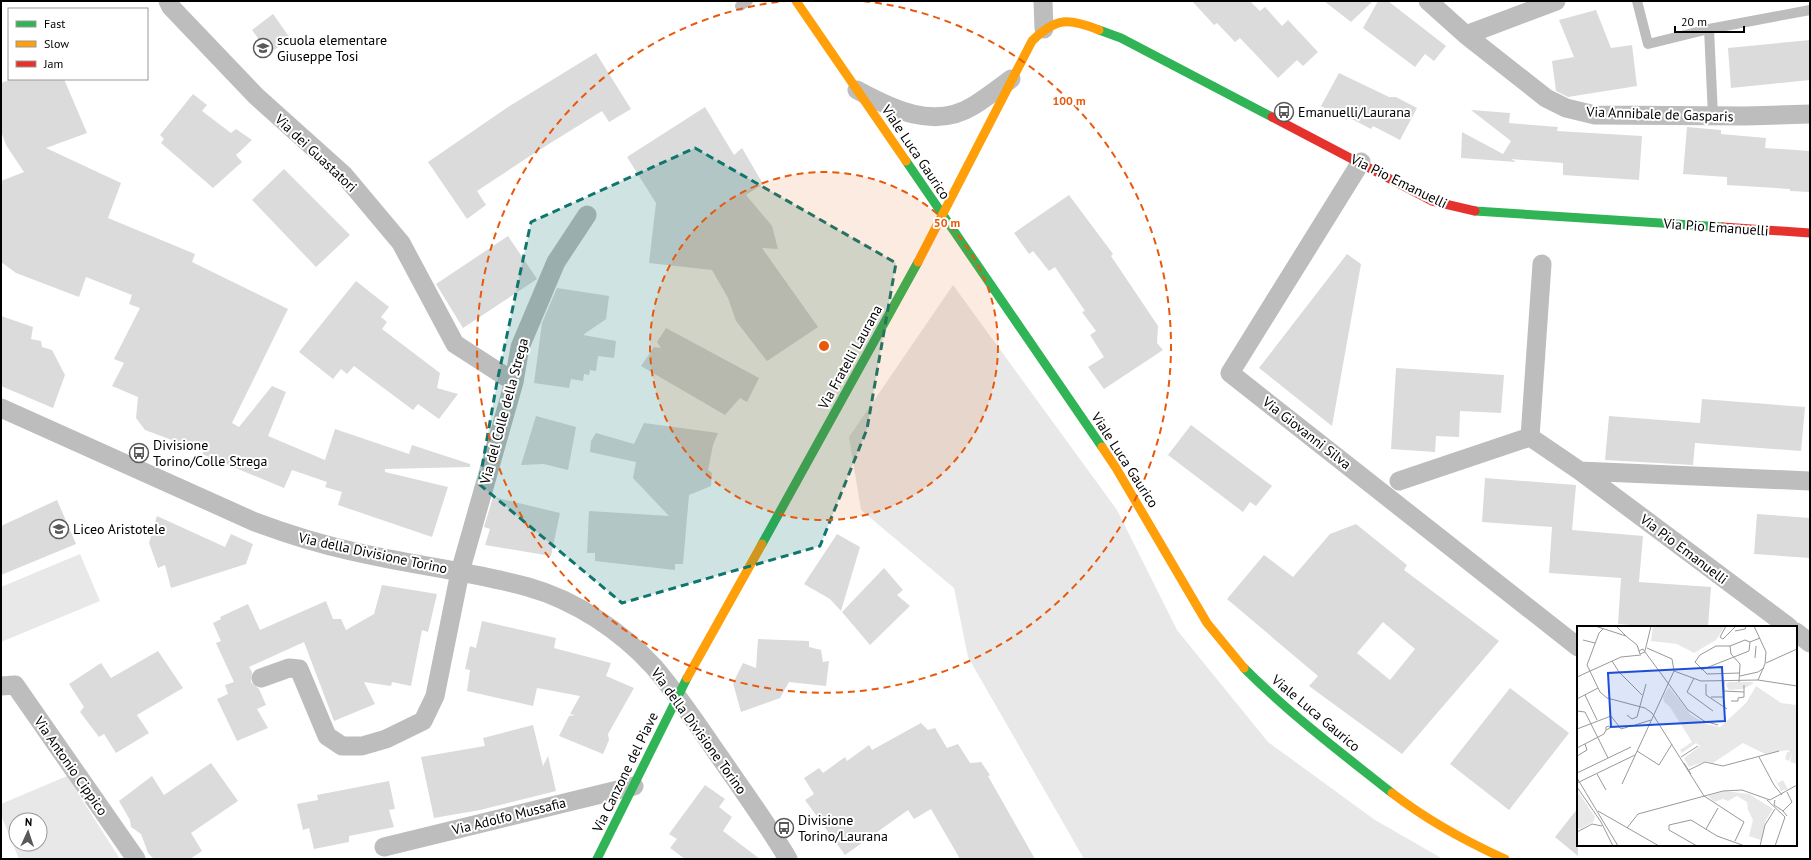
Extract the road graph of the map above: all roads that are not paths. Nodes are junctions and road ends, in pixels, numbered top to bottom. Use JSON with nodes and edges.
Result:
{"nodes":[{"id":1,"x":168,"y":1,"type":"edge"},
{"id":2,"x":796,"y":1,"type":"edge"},
{"id":3,"x":1043,"y":1,"type":"edge"},
{"id":4,"x":1428,"y":1,"type":"edge"},
{"id":5,"x":1556,"y":1,"type":"edge"},
{"id":6,"x":1637,"y":1,"type":"edge"},
{"id":7,"x":1810,"y":10,"type":"edge"},
{"id":8,"x":1044,"y":29,"type":"junction"},
{"id":9,"x":1709,"y":29,"type":"junction"},
{"id":10,"x":1466,"y":35,"type":"junction"},
{"id":11,"x":1011,"y":79,"type":"junction"},
{"id":12,"x":857,"y":90,"type":"junction"},
{"id":13,"x":1810,"y":114,"type":"edge"},
{"id":14,"x":1713,"y":116,"type":"junction"},
{"id":15,"x":1361,"y":162,"type":"junction"},
{"id":16,"x":587,"y":215,"type":"dead end"},
{"id":17,"x":943,"y":216,"type":"junction"},
{"id":18,"x":1810,"y":233,"type":"edge"},
{"id":19,"x":1542,"y":264,"type":"dead end"},
{"id":20,"x":514,"y":382,"type":"junction"},
{"id":21,"x":1,"y":408,"type":"edge"},
{"id":22,"x":1530,"y":437,"type":"junction"},
{"id":23,"x":1580,"y":471,"type":"junction"},
{"id":24,"x":1399,"y":481,"type":"dead end"},
{"id":25,"x":1810,"y":481,"type":"edge"},
{"id":26,"x":460,"y":572,"type":"junction"},
{"id":27,"x":1788,"y":626,"type":"edge"},
{"id":28,"x":1797,"y":633,"type":"edge"},
{"id":29,"x":1810,"y":643,"type":"edge"},
{"id":30,"x":1577,"y":646,"type":"edge"},
{"id":31,"x":261,"y":678,"type":"dead end"},
{"id":32,"x":1,"y":686,"type":"edge"},
{"id":33,"x":677,"y":697,"type":"junction"},
{"id":34,"x":634,"y":786,"type":"junction"},
{"id":35,"x":384,"y":847,"type":"dead end"},
{"id":36,"x":136,"y":859,"type":"edge"},
{"id":37,"x":598,"y":859,"type":"edge"},
{"id":38,"x":788,"y":859,"type":"edge"},
{"id":39,"x":1505,"y":859,"type":"edge"}],
"edges":[{"from":1,"to":20,"type":"street","name":"Via dei Guastatori"},
{"from":2,"to":12,"type":"street","name":"Viale Luca Gaurico"},
{"from":3,"to":8,"type":"street"},
{"from":4,"to":10,"type":"street","name":"Via Annibale de Gasparis"},
{"from":5,"to":10,"type":"street"},
{"from":6,"to":9,"type":"lane"},
{"from":7,"to":9,"type":"lane"},
{"from":8,"to":11,"type":"street","name":"Via Fratelli Laurana"},
{"from":8,"to":15,"type":"street","name":"Via Pio Emanuelli"},
{"from":9,"to":14,"type":"lane"},
{"from":10,"to":14,"type":"street","name":"Via Annibale de Gasparis"},
{"from":11,"to":12,"type":"street"},
{"from":11,"to":17,"type":"street","name":"Via Fratelli Laurana"},
{"from":12,"to":17,"type":"street","name":"Viale Luca Gaurico"},
{"from":13,"to":14,"type":"street","name":"Via Annibale de Gasparis"},
{"from":15,"to":18,"type":"street","name":"Via Pio Emanuelli"},
{"from":15,"to":30,"type":"street","name":"Via Giovanni Silva"},
{"from":16,"to":20,"type":"street","name":"Via del Colle della Strega"},
{"from":17,"to":33,"type":"street","name":"Via Fratelli Laurana"},
{"from":17,"to":39,"type":"street","name":"Viale Luca Gaurico"},
{"from":19,"to":22,"type":"street"},
{"from":20,"to":26,"type":"street","name":"Via del Colle della Strega"},
{"from":21,"to":26,"type":"street","name":"Via della Divisione Torino"},
{"from":22,"to":23,"type":"street","name":"Via Pio Emanuelli"},
{"from":22,"to":24,"type":"street"},
{"from":23,"to":25,"type":"street"},
{"from":23,"to":27,"type":"street","name":"Via Pio Emanuelli"},
{"from":26,"to":31,"type":"street","name":"Via della Divisione Torino"},
{"from":26,"to":33,"type":"street","name":"Via della Divisione Torino"},
{"from":28,"to":29,"type":"street"},
{"from":32,"to":36,"type":"street","name":"Via Antonio Cippico"},
{"from":33,"to":34,"type":"street","name":"Via Canzone del Piave"},
{"from":33,"to":38,"type":"street","name":"Via della Divisione Torino"},
{"from":34,"to":35,"type":"street","name":"Via Adolfo Mussafia"},
{"from":34,"to":37,"type":"street","name":"Via Canzone del Piave"}]}
